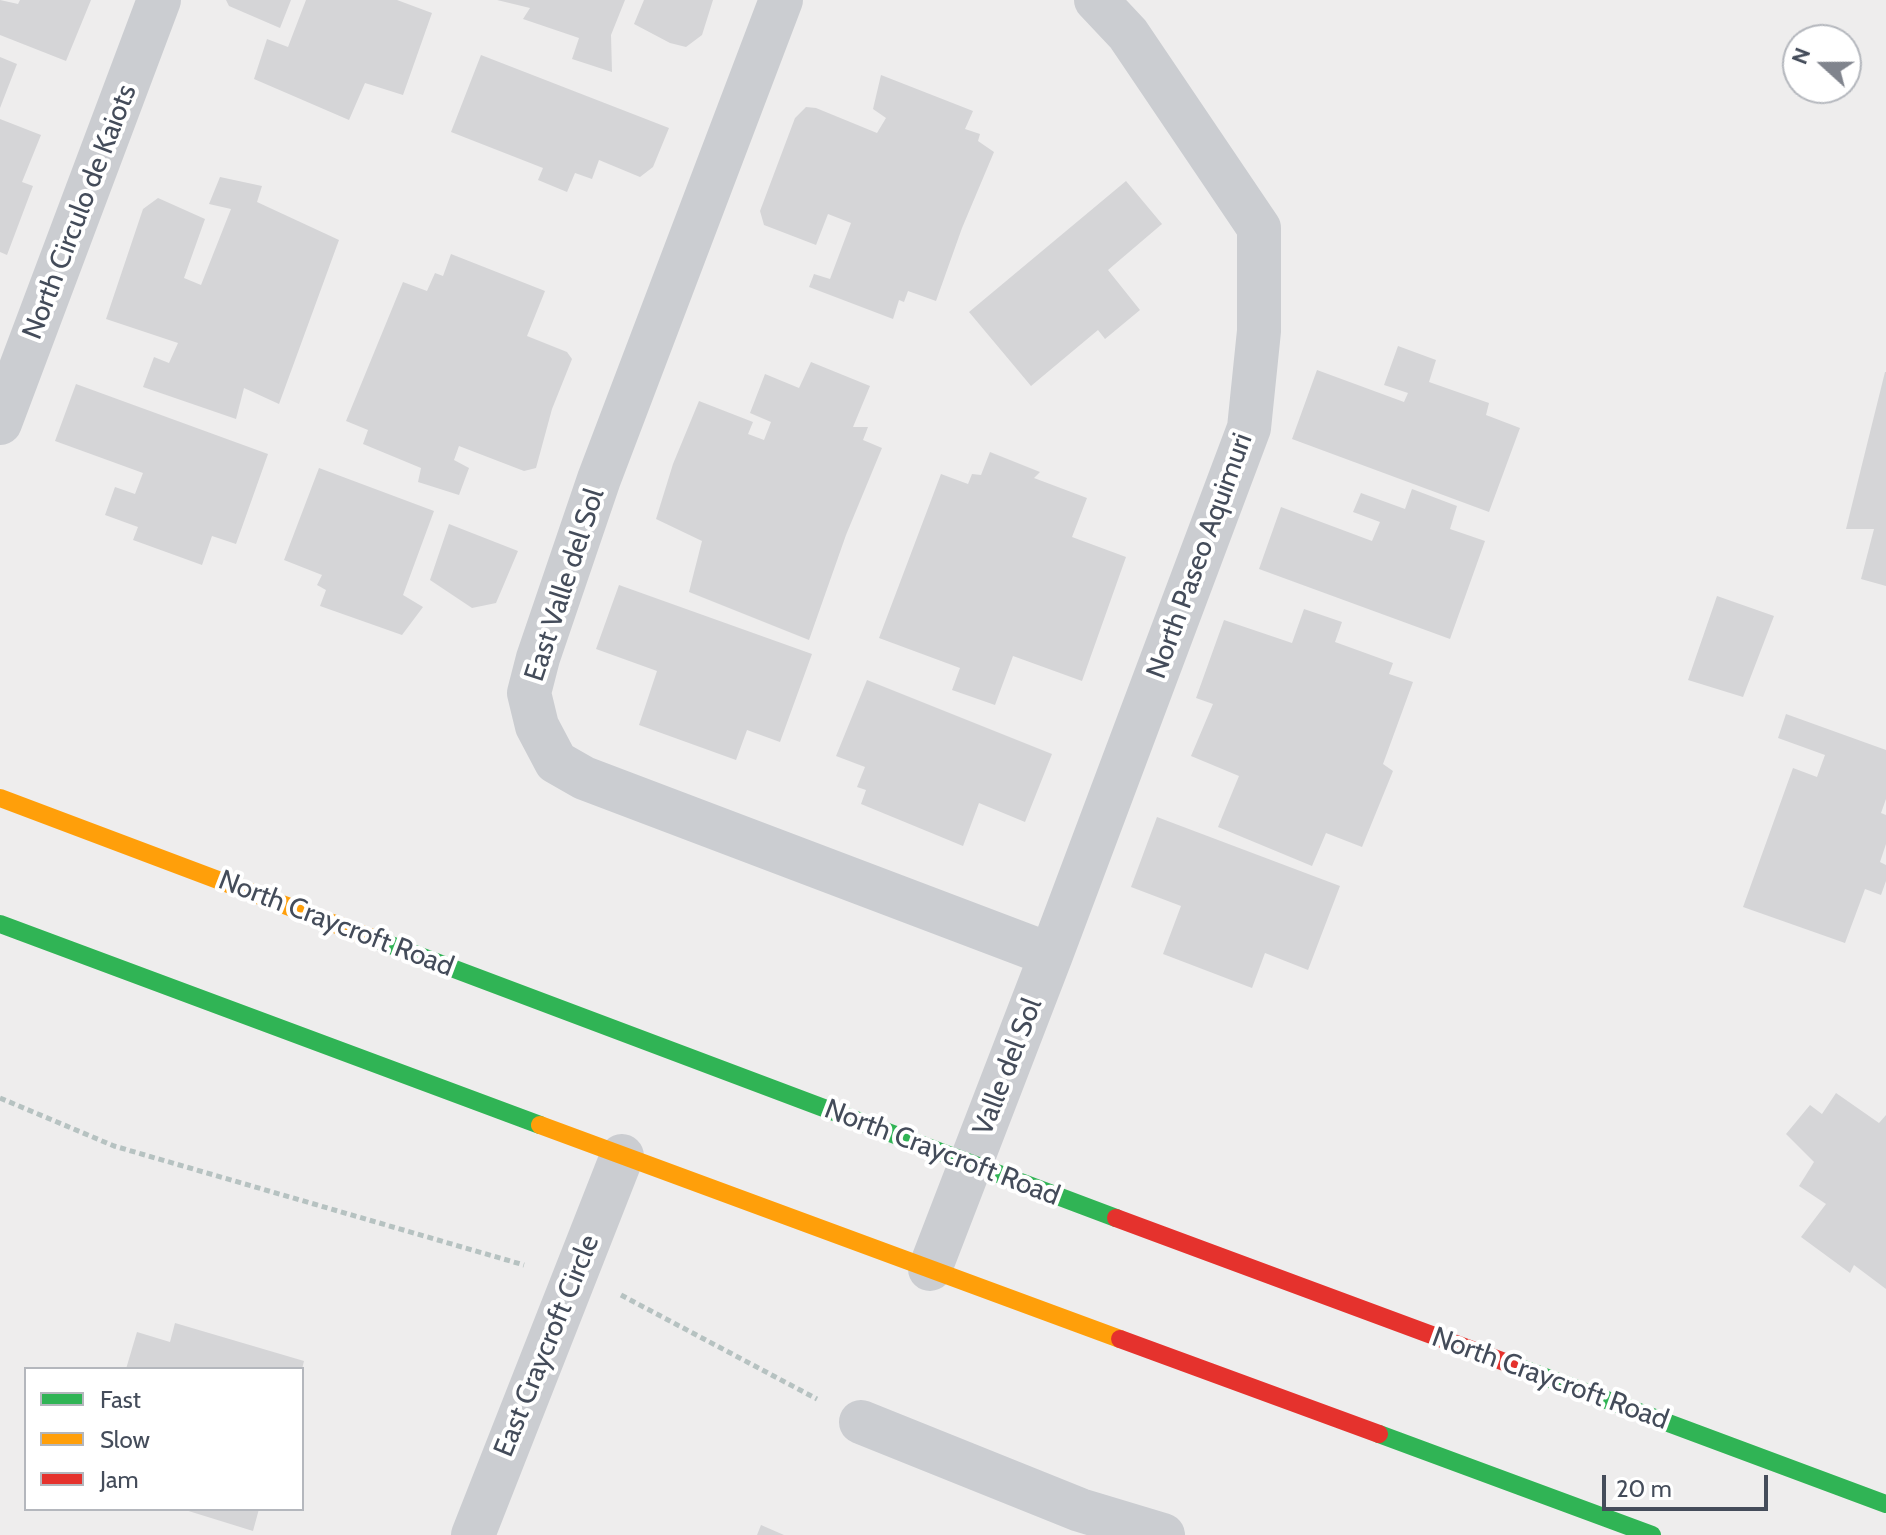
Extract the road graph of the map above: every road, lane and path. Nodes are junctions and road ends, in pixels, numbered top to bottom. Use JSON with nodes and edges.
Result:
{"nodes":[{"id":1,"x":159,"y":0,"type":"edge"},
{"id":2,"x":781,"y":0,"type":"edge"},
{"id":3,"x":1096,"y":0,"type":"edge"},
{"id":4,"x":0,"y":423,"type":"edge"},
{"id":5,"x":0,"y":798,"type":"edge"},
{"id":6,"x":0,"y":924,"type":"edge"},
{"id":7,"x":1051,"y":955,"type":"junction"},
{"id":8,"x":0,"y":1098,"type":"edge"},
{"id":9,"x":622,"y":1156,"type":"junction"},
{"id":10,"x":970,"y":1164,"type":"junction"},
{"id":11,"x":526,"y":1265,"type":"dead end"},
{"id":12,"x":930,"y":1269,"type":"junction"},
{"id":13,"x":609,"y":1291,"type":"dead end"},
{"id":14,"x":861,"y":1422,"type":"joint"},
{"id":15,"x":1886,"y":1504,"type":"edge"},
{"id":16,"x":473,"y":1535,"type":"edge"},
{"id":17,"x":1163,"y":1535,"type":"edge"},
{"id":18,"x":1652,"y":1535,"type":"edge"}],
"edges":[{"from":1,"to":4,"type":"street","name":"North Circulo de Kaiots"},
{"from":2,"to":7,"type":"street","name":"East Valle del Sol"},
{"from":3,"to":7,"type":"street","name":"North Paseo Aquimuri"},
{"from":5,"to":10,"type":"main road","name":"North Craycroft Road"},
{"from":6,"to":9,"type":"main road"},
{"from":7,"to":10,"type":"street","name":"Valle del Sol"},
{"from":8,"to":11,"type":"path"},
{"from":9,"to":12,"type":"main road"},
{"from":9,"to":16,"type":"street","name":"East Craycroft Circle"},
{"from":10,"to":12,"type":"street","name":"Valle del Sol"},
{"from":10,"to":15,"type":"main road","name":"North Craycroft Road"},
{"from":12,"to":18,"type":"main road"},
{"from":13,"to":14,"type":"path"},
{"from":14,"to":17,"type":"street"}]}
